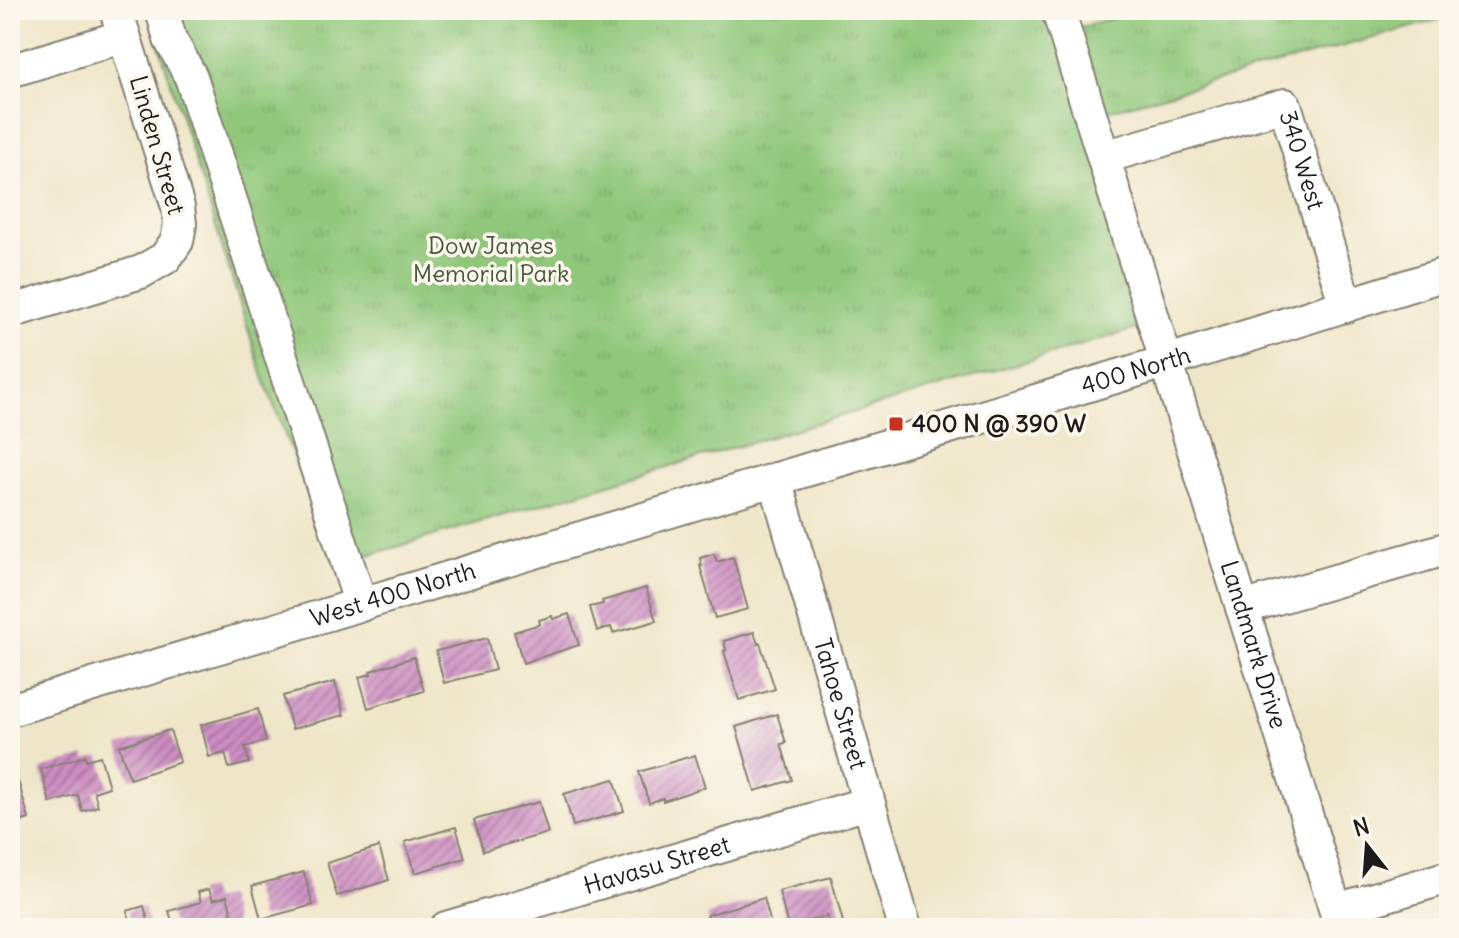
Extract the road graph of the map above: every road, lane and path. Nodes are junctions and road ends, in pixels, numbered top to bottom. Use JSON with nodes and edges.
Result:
{"nodes":[{"id":1,"x":162,"y":10,"type":"edge"},
{"id":2,"x":1058,"y":10,"type":"edge"},
{"id":3,"x":120,"y":23,"type":"edge"},
{"id":4,"x":10,"y":71,"type":"edge"},
{"id":5,"x":1104,"y":157,"type":"junction"},
{"id":6,"x":1449,"y":273,"type":"edge"},
{"id":7,"x":1346,"y":306,"type":"junction"},
{"id":8,"x":10,"y":312,"type":"edge"},
{"id":9,"x":1165,"y":362,"type":"junction"},
{"id":10,"x":775,"y":479,"type":"junction"},
{"id":11,"x":1449,"y":548,"type":"edge"},
{"id":12,"x":361,"y":605,"type":"junction"},
{"id":13,"x":1242,"y":608,"type":"junction"},
{"id":14,"x":10,"y":710,"type":"edge"},
{"id":15,"x":868,"y":803,"type":"junction"},
{"id":16,"x":1449,"y":877,"type":"edge"},
{"id":17,"x":1339,"y":919,"type":"edge"},
{"id":18,"x":446,"y":928,"type":"edge"},
{"id":19,"x":905,"y":928,"type":"edge"}],
"edges":[{"from":1,"to":12,"type":"street"},
{"from":2,"to":5,"type":"street","name":"Landmark Drive"},
{"from":3,"to":4,"type":"street"},
{"from":3,"to":8,"type":"street","name":"Linden Street"},
{"from":5,"to":7,"type":"street","name":"340 West"},
{"from":5,"to":9,"type":"street","name":"Landmark Drive"},
{"from":6,"to":7,"type":"street","name":"400 North"},
{"from":7,"to":9,"type":"street","name":"400 North"},
{"from":9,"to":10,"type":"street","name":"400 North"},
{"from":9,"to":13,"type":"street","name":"Landmark Drive"},
{"from":10,"to":12,"type":"street","name":"West 400 North"},
{"from":10,"to":15,"type":"street","name":"Tahoe Street"},
{"from":11,"to":13,"type":"street"},
{"from":12,"to":14,"type":"street","name":"West 400 North"},
{"from":13,"to":17,"type":"street","name":"Landmark Drive"},
{"from":15,"to":18,"type":"street","name":"Havasu Street"},
{"from":15,"to":19,"type":"street","name":"Tahoe Street"},
{"from":16,"to":17,"type":"street"}]}
